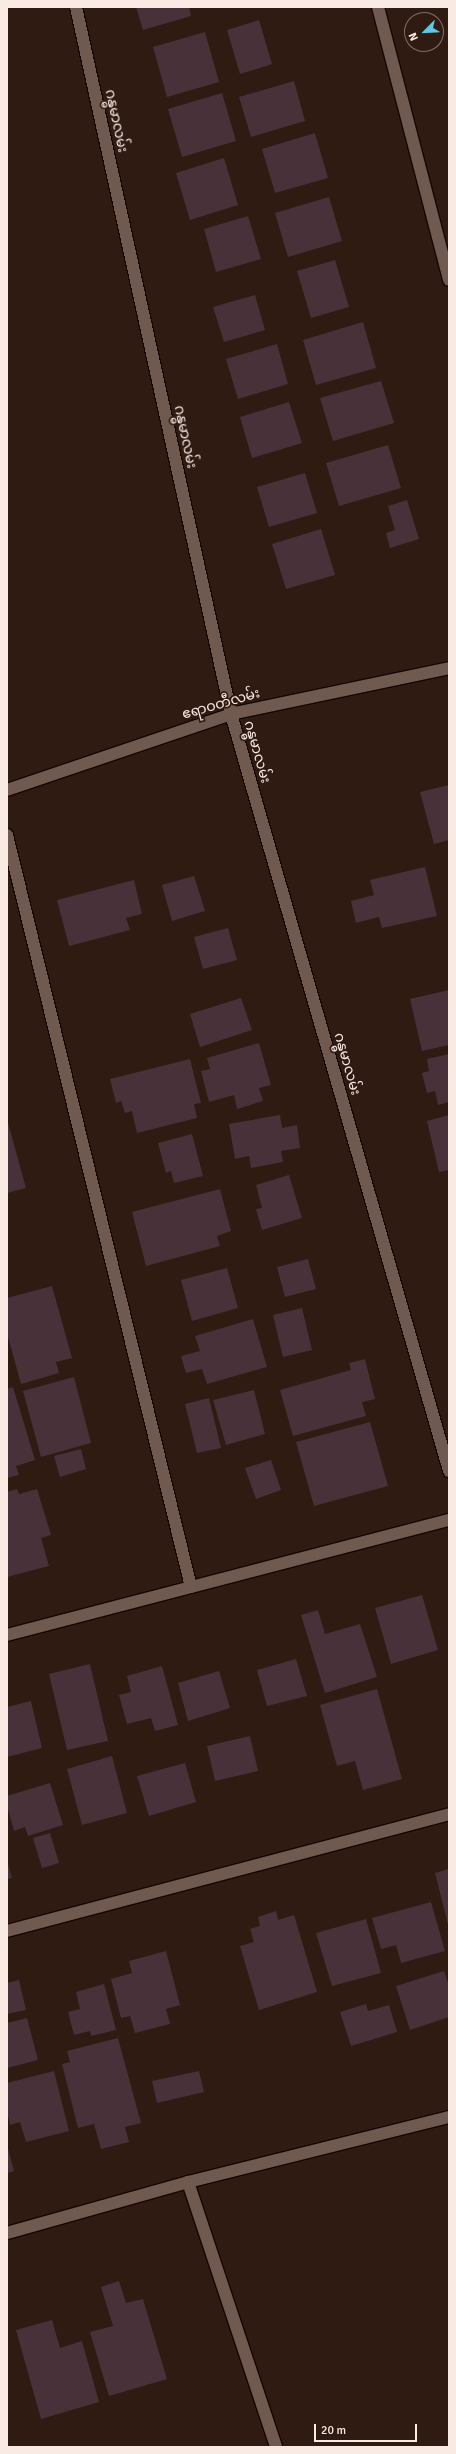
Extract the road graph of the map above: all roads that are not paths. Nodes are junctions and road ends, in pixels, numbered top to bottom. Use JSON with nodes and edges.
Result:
{"nodes":[{"id":1,"x":76,"y":7,"type":"edge"},
{"id":2,"x":378,"y":7,"type":"edge"},
{"id":3,"x":449,"y":280,"type":"edge"},
{"id":4,"x":449,"y":668,"type":"edge"},
{"id":5,"x":231,"y":714,"type":"junction"},
{"id":6,"x":7,"y":790,"type":"edge"},
{"id":7,"x":7,"y":835,"type":"edge"},
{"id":8,"x":449,"y":1471,"type":"edge"},
{"id":9,"x":449,"y":1520,"type":"edge"},
{"id":10,"x":191,"y":1587,"type":"junction"},
{"id":11,"x":7,"y":1634,"type":"edge"},
{"id":12,"x":449,"y":1814,"type":"edge"},
{"id":13,"x":7,"y":1931,"type":"edge"},
{"id":14,"x":449,"y":2117,"type":"edge"},
{"id":15,"x":188,"y":2182,"type":"junction"},
{"id":16,"x":7,"y":2233,"type":"edge"},
{"id":17,"x":276,"y":2447,"type":"edge"}],
"edges":[{"from":1,"to":5,"type":"street","name":"ဂန္ဓမာလမ်း"},
{"from":2,"to":3,"type":"street"},
{"from":4,"to":5,"type":"street","name":"ဧရာဝတီလမ်း"},
{"from":5,"to":6,"type":"street","name":"ဧရာဝတီလမ်း"},
{"from":5,"to":8,"type":"street","name":"ဂန္ဓမာလမ်း"},
{"from":7,"to":10,"type":"street"},
{"from":9,"to":10,"type":"street"},
{"from":10,"to":11,"type":"street"},
{"from":12,"to":13,"type":"street"},
{"from":14,"to":15,"type":"street"},
{"from":15,"to":16,"type":"street"},
{"from":15,"to":17,"type":"street"}]}
